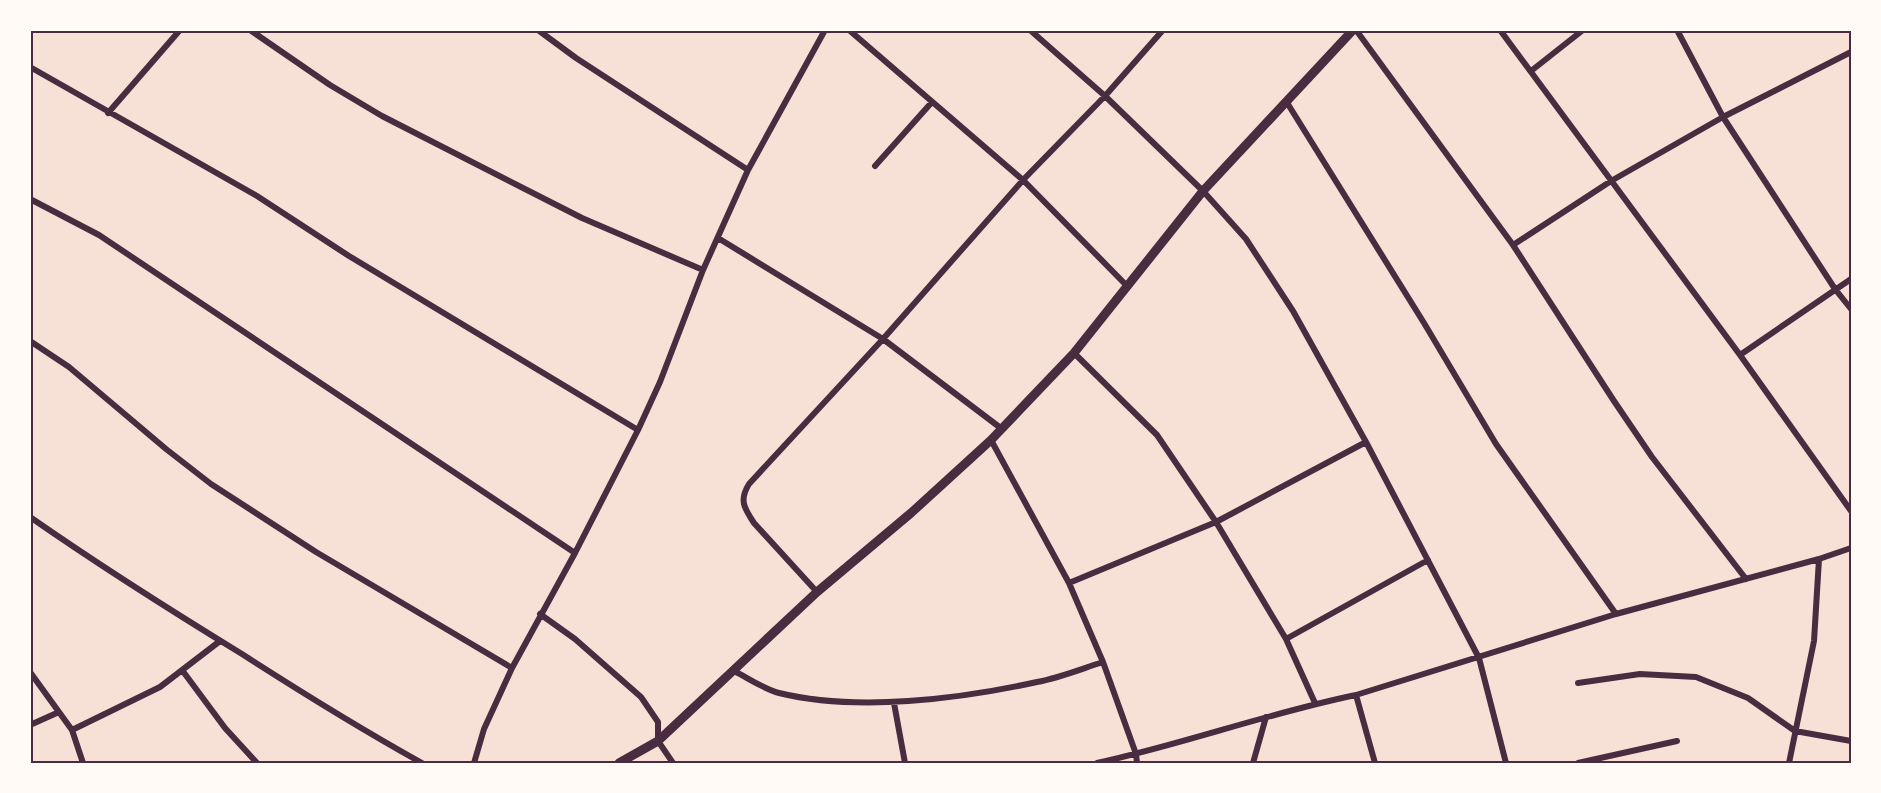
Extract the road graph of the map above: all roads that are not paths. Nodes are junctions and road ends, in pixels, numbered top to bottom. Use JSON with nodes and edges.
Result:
{"nodes":[{"id":1,"x":180,"y":30,"type":"edge"},
{"id":2,"x":250,"y":30,"type":"edge"},
{"id":3,"x":538,"y":30,"type":"edge"},
{"id":4,"x":825,"y":30,"type":"edge"},
{"id":5,"x":849,"y":30,"type":"edge"},
{"id":6,"x":1030,"y":30,"type":"edge"},
{"id":7,"x":1163,"y":30,"type":"edge"},
{"id":8,"x":1354,"y":30,"type":"edge"},
{"id":9,"x":1500,"y":30,"type":"edge"},
{"id":10,"x":1583,"y":30,"type":"edge"},
{"id":11,"x":1677,"y":30,"type":"edge"},
{"id":12,"x":1851,"y":52,"type":"edge"},
{"id":13,"x":30,"y":67,"type":"edge"},
{"id":14,"x":1531,"y":70,"type":"junction"},
{"id":15,"x":1105,"y":96,"type":"junction"},
{"id":16,"x":1286,"y":101,"type":"junction"},
{"id":17,"x":932,"y":102,"type":"junction"},
{"id":18,"x":108,"y":113,"type":"junction"},
{"id":19,"x":1723,"y":117,"type":"junction"},
{"id":20,"x":875,"y":166,"type":"dead end"},
{"id":21,"x":748,"y":170,"type":"junction"},
{"id":22,"x":1023,"y":180,"type":"junction"},
{"id":23,"x":1611,"y":181,"type":"junction"},
{"id":24,"x":1203,"y":191,"type":"junction"},
{"id":25,"x":30,"y":199,"type":"edge"},
{"id":26,"x":718,"y":238,"type":"junction"},
{"id":27,"x":1513,"y":245,"type":"junction"},
{"id":28,"x":703,"y":270,"type":"junction"},
{"id":29,"x":1851,"y":279,"type":"edge"},
{"id":30,"x":1128,"y":287,"type":"junction"},
{"id":31,"x":1835,"y":289,"type":"junction"},
{"id":32,"x":1851,"y":309,"type":"edge"},
{"id":33,"x":883,"y":339,"type":"junction"},
{"id":34,"x":30,"y":341,"type":"edge"},
{"id":35,"x":1074,"y":353,"type":"junction"},
{"id":36,"x":1740,"y":355,"type":"junction"},
{"id":37,"x":1002,"y":429,"type":"junction"},
{"id":38,"x":638,"y":430,"type":"junction"},
{"id":39,"x":991,"y":440,"type":"junction"},
{"id":40,"x":1366,"y":442,"type":"junction"},
{"id":41,"x":1851,"y":511,"type":"edge"},
{"id":42,"x":30,"y":517,"type":"edge"},
{"id":43,"x":1216,"y":522,"type":"junction"},
{"id":44,"x":1851,"y":548,"type":"edge"},
{"id":45,"x":575,"y":553,"type":"junction"},
{"id":46,"x":1819,"y":559,"type":"junction"},
{"id":47,"x":1428,"y":560,"type":"junction"},
{"id":48,"x":1746,"y":579,"type":"junction"},
{"id":49,"x":1069,"y":583,"type":"junction"},
{"id":50,"x":817,"y":592,"type":"junction"},
{"id":51,"x":540,"y":614,"type":"junction"},
{"id":52,"x":1616,"y":614,"type":"junction"},
{"id":53,"x":1286,"y":639,"type":"junction"},
{"id":54,"x":220,"y":641,"type":"junction"},
{"id":55,"x":1479,"y":658,"type":"junction"},
{"id":56,"x":1103,"y":662,"type":"junction"},
{"id":57,"x":512,"y":668,"type":"junction"},
{"id":58,"x":182,"y":670,"type":"junction"},
{"id":59,"x":735,"y":670,"type":"junction"},
{"id":60,"x":30,"y":672,"type":"edge"},
{"id":61,"x":1578,"y":683,"type":"dead end"},
{"id":62,"x":1356,"y":695,"type":"junction"},
{"id":63,"x":894,"y":703,"type":"junction"},
{"id":64,"x":1315,"y":704,"type":"junction"},
{"id":65,"x":59,"y":712,"type":"junction"},
{"id":66,"x":1266,"y":717,"type":"junction"},
{"id":67,"x":30,"y":725,"type":"edge"},
{"id":68,"x":72,"y":730,"type":"junction"},
{"id":69,"x":1795,"y":731,"type":"junction"},
{"id":70,"x":658,"y":741,"type":"junction"},
{"id":71,"x":1677,"y":741,"type":"dead end"},
{"id":72,"x":1851,"y":741,"type":"edge"},
{"id":73,"x":1136,"y":754,"type":"junction"},
{"id":74,"x":82,"y":763,"type":"edge"},
{"id":75,"x":257,"y":763,"type":"edge"},
{"id":76,"x":422,"y":763,"type":"edge"},
{"id":77,"x":474,"y":763,"type":"edge"},
{"id":78,"x":619,"y":763,"type":"edge"},
{"id":79,"x":673,"y":763,"type":"edge"},
{"id":80,"x":905,"y":763,"type":"edge"},
{"id":81,"x":1097,"y":763,"type":"edge"},
{"id":82,"x":1137,"y":763,"type":"edge"},
{"id":83,"x":1253,"y":763,"type":"edge"},
{"id":84,"x":1375,"y":763,"type":"edge"},
{"id":85,"x":1506,"y":763,"type":"edge"},
{"id":86,"x":1578,"y":763,"type":"edge"},
{"id":87,"x":1789,"y":763,"type":"edge"}],
"edges":[{"from":1,"to":18,"type":"street"},
{"from":2,"to":28,"type":"street"},
{"from":3,"to":21,"type":"street"},
{"from":4,"to":21,"type":"street"},
{"from":5,"to":17,"type":"street"},
{"from":6,"to":15,"type":"street"},
{"from":7,"to":15,"type":"street"},
{"from":8,"to":16,"type":"street"},
{"from":8,"to":27,"type":"street"},
{"from":9,"to":14,"type":"street"},
{"from":10,"to":14,"type":"street"},
{"from":11,"to":19,"type":"street"},
{"from":12,"to":19,"type":"street"},
{"from":13,"to":18,"type":"street"},
{"from":14,"to":23,"type":"street"},
{"from":15,"to":22,"type":"street"},
{"from":15,"to":24,"type":"street"},
{"from":16,"to":24,"type":"street"},
{"from":16,"to":52,"type":"street"},
{"from":17,"to":20,"type":"street"},
{"from":17,"to":22,"type":"street"},
{"from":18,"to":38,"type":"street"},
{"from":19,"to":23,"type":"street"},
{"from":19,"to":31,"type":"street"},
{"from":21,"to":26,"type":"street"},
{"from":22,"to":30,"type":"street"},
{"from":22,"to":33,"type":"street"},
{"from":23,"to":27,"type":"street"},
{"from":23,"to":36,"type":"street"},
{"from":24,"to":30,"type":"street"},
{"from":24,"to":40,"type":"street"},
{"from":25,"to":45,"type":"street"},
{"from":26,"to":28,"type":"street"},
{"from":26,"to":33,"type":"street"},
{"from":27,"to":48,"type":"street"},
{"from":28,"to":38,"type":"street"},
{"from":29,"to":31,"type":"street"},
{"from":30,"to":35,"type":"street"},
{"from":31,"to":32,"type":"street"},
{"from":31,"to":36,"type":"street"},
{"from":33,"to":37,"type":"street"},
{"from":33,"to":50,"type":"street"},
{"from":34,"to":57,"type":"street"},
{"from":35,"to":37,"type":"street"},
{"from":35,"to":43,"type":"street"},
{"from":36,"to":41,"type":"street"},
{"from":37,"to":39,"type":"street"},
{"from":38,"to":45,"type":"street"},
{"from":39,"to":49,"type":"street"},
{"from":39,"to":50,"type":"street"},
{"from":40,"to":43,"type":"street"},
{"from":40,"to":47,"type":"street"},
{"from":42,"to":54,"type":"street"},
{"from":43,"to":49,"type":"street"},
{"from":43,"to":53,"type":"street"},
{"from":44,"to":46,"type":"street"},
{"from":45,"to":51,"type":"street"},
{"from":46,"to":48,"type":"street"},
{"from":46,"to":69,"type":"street"},
{"from":47,"to":53,"type":"street"},
{"from":47,"to":55,"type":"street"},
{"from":48,"to":52,"type":"street"},
{"from":49,"to":56,"type":"street"},
{"from":50,"to":59,"type":"street"},
{"from":51,"to":57,"type":"street"},
{"from":51,"to":70,"type":"street"},
{"from":52,"to":55,"type":"street"},
{"from":53,"to":64,"type":"street"},
{"from":54,"to":58,"type":"street"},
{"from":54,"to":76,"type":"street"},
{"from":55,"to":62,"type":"street"},
{"from":55,"to":85,"type":"street"},
{"from":56,"to":63,"type":"street"},
{"from":56,"to":73,"type":"street"},
{"from":57,"to":77,"type":"street"},
{"from":58,"to":68,"type":"street"},
{"from":58,"to":75,"type":"street"},
{"from":59,"to":63,"type":"street"},
{"from":59,"to":70,"type":"street"},
{"from":60,"to":65,"type":"street"},
{"from":61,"to":69,"type":"street"},
{"from":62,"to":64,"type":"street"},
{"from":62,"to":84,"type":"street"},
{"from":63,"to":80,"type":"street"},
{"from":64,"to":66,"type":"street"},
{"from":65,"to":67,"type":"street"},
{"from":65,"to":68,"type":"street"},
{"from":66,"to":73,"type":"street"},
{"from":66,"to":83,"type":"street"},
{"from":68,"to":74,"type":"street"},
{"from":69,"to":72,"type":"street"},
{"from":69,"to":87,"type":"street"},
{"from":70,"to":78,"type":"street"},
{"from":70,"to":79,"type":"street"},
{"from":71,"to":86,"type":"street"},
{"from":73,"to":81,"type":"street"},
{"from":73,"to":82,"type":"street"}]}
